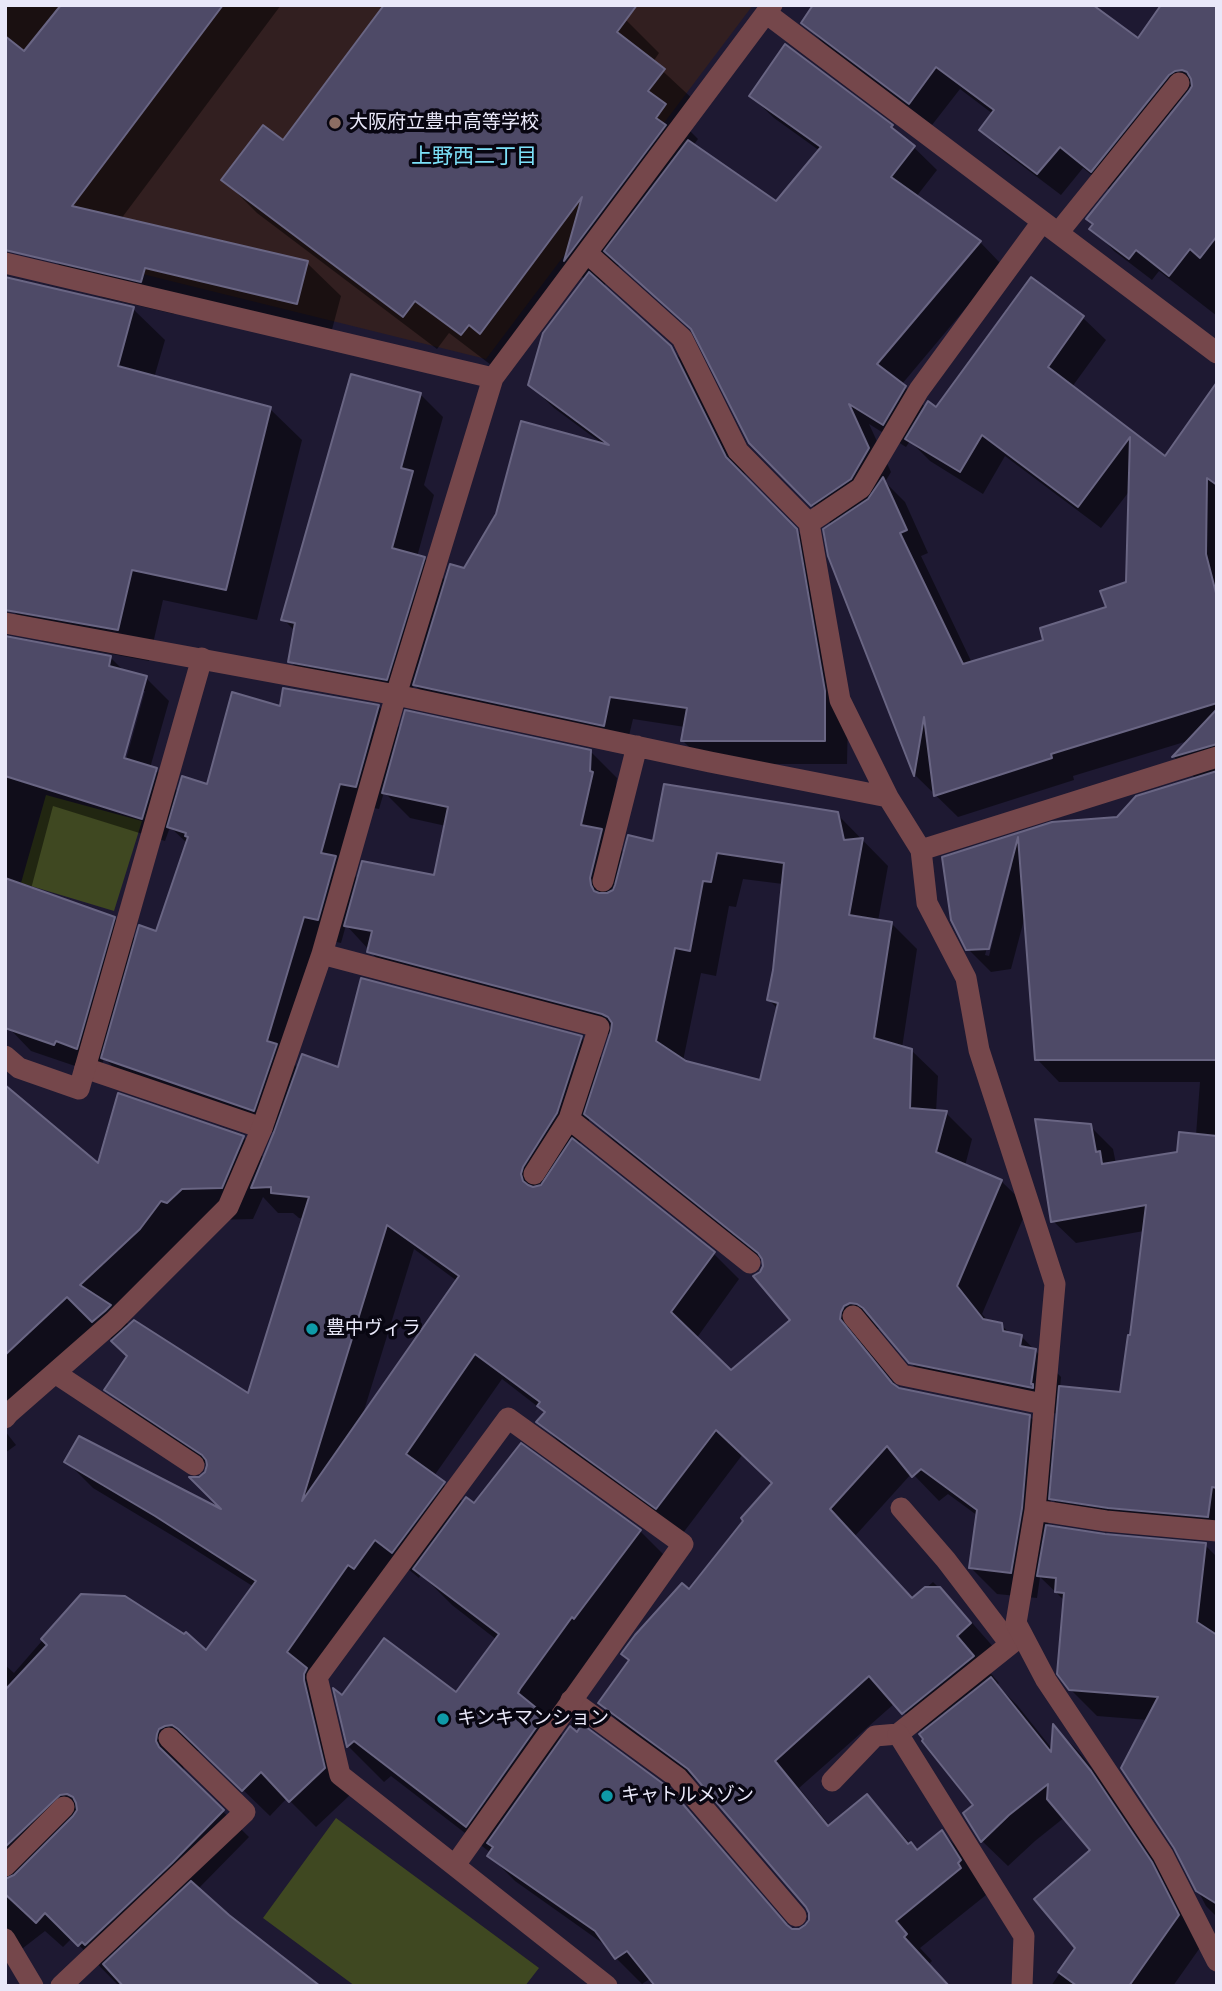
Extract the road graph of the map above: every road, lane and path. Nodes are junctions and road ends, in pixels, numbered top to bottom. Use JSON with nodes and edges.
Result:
{"nodes":[{"id":1,"x":769,"y":9,"type":"edge"},
{"id":2,"x":1179,"y":83,"type":"dead end"},
{"id":3,"x":1050,"y":227,"type":"junction"},
{"id":4,"x":587,"y":253,"type":"junction"},
{"id":5,"x":5,"y":263,"type":"edge"},
{"id":6,"x":1217,"y":353,"type":"edge"},
{"id":7,"x":493,"y":378,"type":"junction"},
{"id":8,"x":809,"y":523,"type":"junction"},
{"id":9,"x":5,"y":623,"type":"edge"},
{"id":10,"x":202,"y":658,"type":"junction"},
{"id":11,"x":396,"y":695,"type":"junction"},
{"id":12,"x":637,"y":746,"type":"junction"},
{"id":13,"x":1217,"y":757,"type":"edge"},
{"id":14,"x":888,"y":797,"type":"junction"},
{"id":15,"x":921,"y":850,"type":"junction"},
{"id":16,"x":603,"y":881,"type":"dead end"},
{"id":17,"x":322,"y":954,"type":"junction"},
{"id":18,"x":5,"y":1056,"type":"edge"},
{"id":19,"x":85,"y":1068,"type":"junction"},
{"id":20,"x":569,"y":1119,"type":"junction"},
{"id":21,"x":262,"y":1128,"type":"junction"},
{"id":22,"x":534,"y":1174,"type":"dead end"},
{"id":23,"x":750,"y":1263,"type":"dead end"},
{"id":24,"x":853,"y":1317,"type":"dead end"},
{"id":25,"x":55,"y":1373,"type":"junction"},
{"id":26,"x":1044,"y":1404,"type":"junction"},
{"id":27,"x":6,"y":1413,"type":"edge"},
{"id":28,"x":194,"y":1465,"type":"dead end"},
{"id":29,"x":901,"y":1508,"type":"dead end"},
{"id":30,"x":1035,"y":1510,"type":"junction"},
{"id":31,"x":1217,"y":1531,"type":"edge"},
{"id":32,"x":1016,"y":1640,"type":"junction"},
{"id":33,"x":571,"y":1700,"type":"junction"},
{"id":34,"x":898,"y":1734,"type":"junction"},
{"id":35,"x":169,"y":1738,"type":"dead end"},
{"id":36,"x":832,"y":1781,"type":"dead end"},
{"id":37,"x":64,"y":1807,"type":"dead end"},
{"id":38,"x":455,"y":1865,"type":"junction"},
{"id":39,"x":5,"y":1866,"type":"edge"},
{"id":40,"x":796,"y":1916,"type":"dead end"},
{"id":41,"x":5,"y":1940,"type":"edge"},
{"id":42,"x":1217,"y":1961,"type":"edge"},
{"id":43,"x":33,"y":1986,"type":"edge"},
{"id":44,"x":61,"y":1986,"type":"edge"},
{"id":45,"x":607,"y":1986,"type":"edge"},
{"id":46,"x":1022,"y":1986,"type":"edge"}],
"edges":[{"from":1,"to":3,"type":"street"},
{"from":1,"to":4,"type":"street"},
{"from":2,"to":3,"type":"street"},
{"from":3,"to":6,"type":"street"},
{"from":3,"to":8,"type":"street"},
{"from":4,"to":7,"type":"street"},
{"from":4,"to":8,"type":"street"},
{"from":5,"to":7,"type":"street"},
{"from":7,"to":11,"type":"street"},
{"from":8,"to":14,"type":"street"},
{"from":9,"to":10,"type":"street"},
{"from":10,"to":11,"type":"street"},
{"from":10,"to":19,"type":"street"},
{"from":11,"to":12,"type":"street"},
{"from":11,"to":17,"type":"street"},
{"from":12,"to":14,"type":"street"},
{"from":12,"to":16,"type":"street"},
{"from":13,"to":15,"type":"street"},
{"from":14,"to":15,"type":"street"},
{"from":15,"to":26,"type":"street"},
{"from":17,"to":20,"type":"street"},
{"from":17,"to":21,"type":"street"},
{"from":18,"to":19,"type":"street"},
{"from":19,"to":21,"type":"street"},
{"from":20,"to":22,"type":"street"},
{"from":20,"to":23,"type":"street"},
{"from":21,"to":25,"type":"street"},
{"from":24,"to":26,"type":"street"},
{"from":25,"to":27,"type":"street"},
{"from":25,"to":28,"type":"street"},
{"from":26,"to":30,"type":"street"},
{"from":29,"to":32,"type":"street"},
{"from":30,"to":31,"type":"street"},
{"from":30,"to":32,"type":"street"},
{"from":32,"to":34,"type":"street"},
{"from":32,"to":42,"type":"street"},
{"from":33,"to":38,"type":"street"},
{"from":33,"to":38,"type":"street"},
{"from":33,"to":40,"type":"street"},
{"from":34,"to":36,"type":"street"},
{"from":34,"to":46,"type":"street"},
{"from":35,"to":44,"type":"street"},
{"from":37,"to":39,"type":"street"},
{"from":38,"to":45,"type":"street"},
{"from":41,"to":43,"type":"street"}]}
